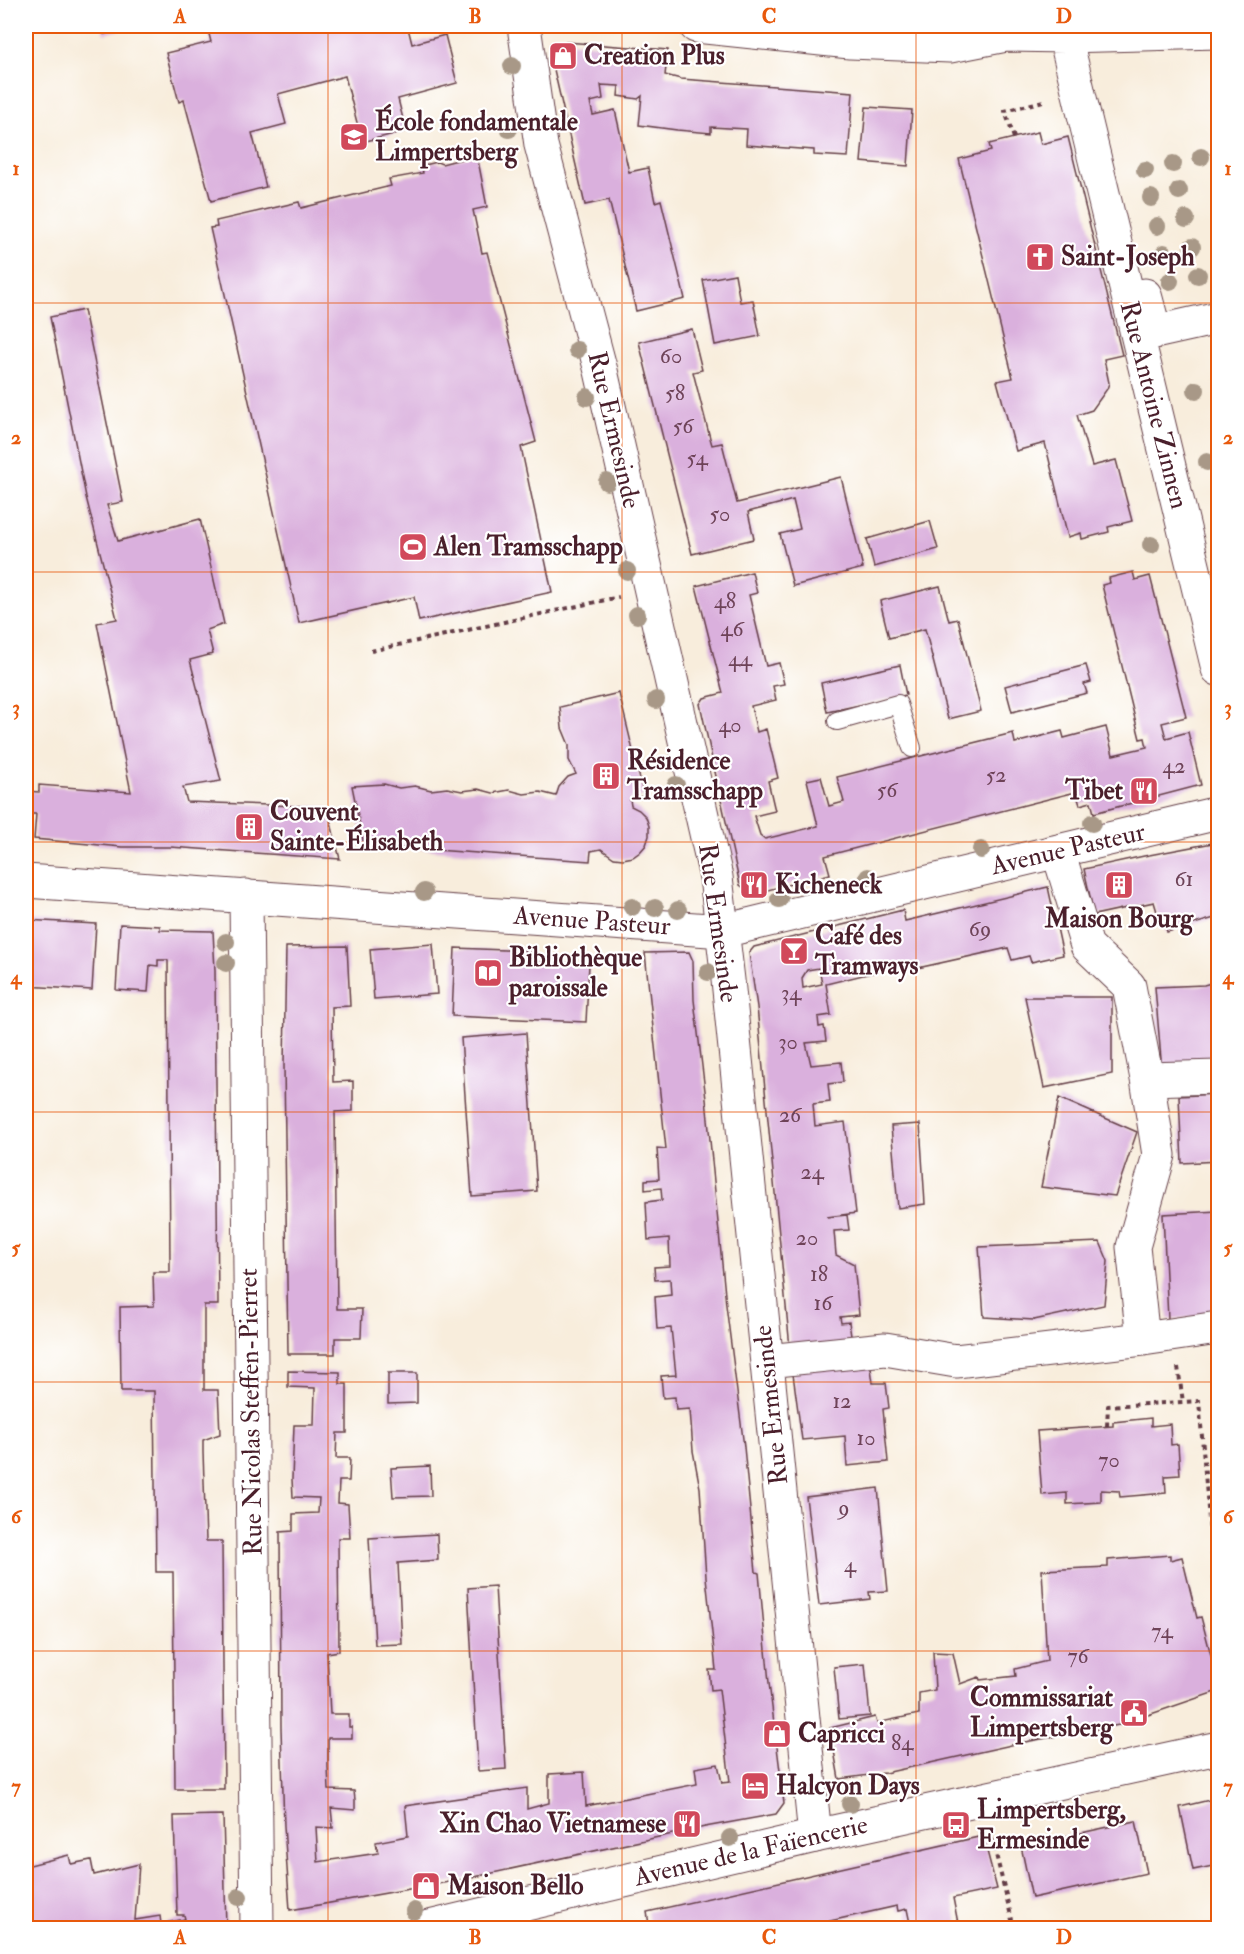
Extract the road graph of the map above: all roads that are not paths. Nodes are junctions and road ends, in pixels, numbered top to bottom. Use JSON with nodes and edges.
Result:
{"nodes":[{"id":1,"x":525,"y":26,"type":"edge"},
{"id":2,"x":696,"y":26,"type":"edge"},
{"id":3,"x":994,"y":30,"type":"edge"},
{"id":4,"x":1218,"y":32,"type":"edge"},
{"id":5,"x":1065,"y":36,"type":"junction"},
{"id":6,"x":1218,"y":47,"type":"edge"},
{"id":7,"x":1218,"y":318,"type":"edge"},
{"id":8,"x":1218,"y":669,"type":"edge"},
{"id":9,"x":837,"y":721,"type":"dead end"},
{"id":10,"x":912,"y":748,"type":"dead end"},
{"id":11,"x":1218,"y":813,"type":"edge"},
{"id":12,"x":1058,"y":851,"type":"junction"},
{"id":13,"x":26,"y":881,"type":"edge"},
{"id":14,"x":246,"y":897,"type":"junction"},
{"id":15,"x":723,"y":931,"type":"junction"},
{"id":16,"x":1218,"y":1077,"type":"edge"},
{"id":17,"x":1147,"y":1079,"type":"junction"},
{"id":18,"x":1218,"y":1328,"type":"edge"},
{"id":19,"x":1143,"y":1339,"type":"junction"},
{"id":20,"x":766,"y":1361,"type":"junction"},
{"id":21,"x":1218,"y":1748,"type":"edge"},
{"id":22,"x":814,"y":1836,"type":"junction"},
{"id":23,"x":462,"y":1924,"type":"edge"},
{"id":24,"x":257,"y":1929,"type":"edge"},
{"id":25,"x":425,"y":1929,"type":"edge"}],
"edges":[{"from":1,"to":15,"type":"street","name":"Rue Ermesinde"},
{"from":2,"to":3,"type":"street"},
{"from":3,"to":5,"type":"street"},
{"from":4,"to":5,"type":"street"},
{"from":5,"to":8,"type":"street","name":"Rue Antoine Zinnen"},
{"from":6,"to":7,"type":"street"},
{"from":9,"to":10,"type":"lane"},
{"from":11,"to":12,"type":"street","name":"Avenue Pasteur"},
{"from":12,"to":15,"type":"street","name":"Avenue Pasteur"},
{"from":12,"to":17,"type":"street"},
{"from":13,"to":14,"type":"street","name":"Avenue Pasteur"},
{"from":14,"to":15,"type":"street","name":"Avenue Pasteur"},
{"from":14,"to":24,"type":"street","name":"Rue Nicolas Steffen-Pierret"},
{"from":15,"to":20,"type":"street","name":"Rue Ermesinde"},
{"from":16,"to":17,"type":"street"},
{"from":17,"to":19,"type":"street"},
{"from":18,"to":19,"type":"street"},
{"from":19,"to":20,"type":"street"},
{"from":20,"to":22,"type":"street","name":"Rue Ermesinde"},
{"from":21,"to":22,"type":"street","name":"Avenue de la Faïencerie"},
{"from":22,"to":23,"type":"street","name":"Avenue de la Faïencerie"},
{"from":23,"to":25,"type":"street","name":"Avenue de la Faïencerie"}]}
